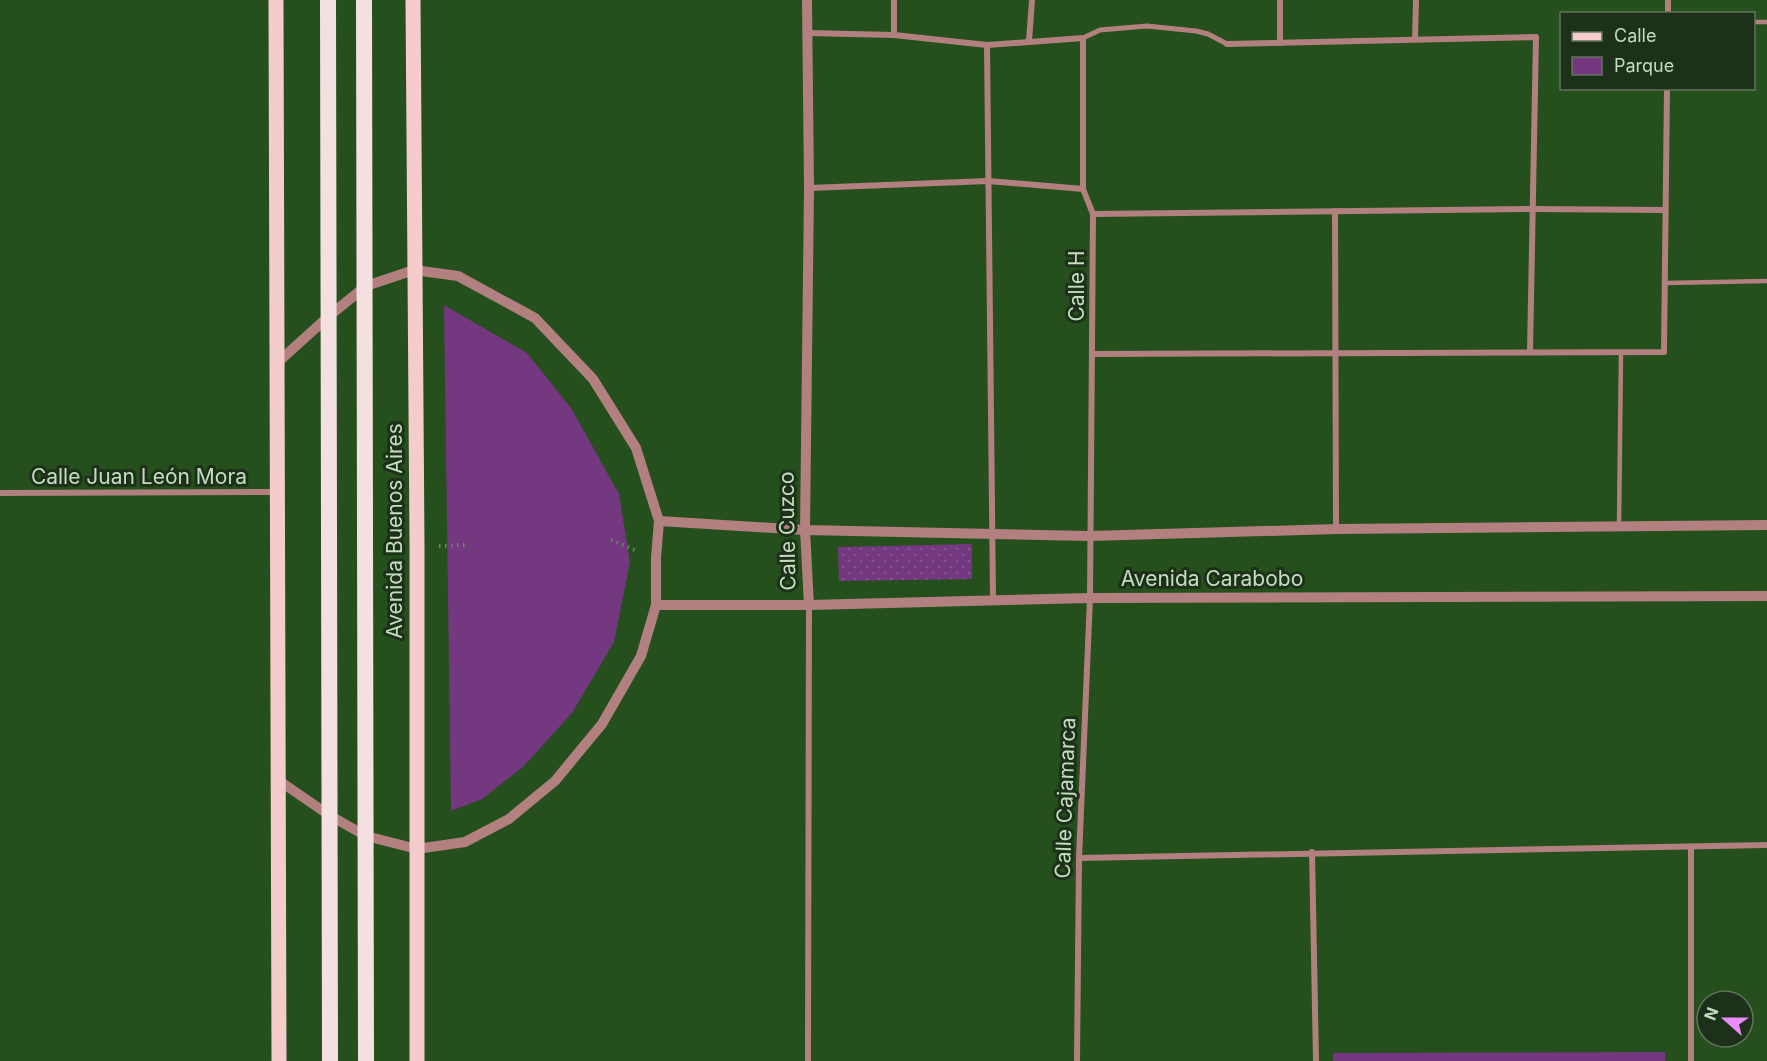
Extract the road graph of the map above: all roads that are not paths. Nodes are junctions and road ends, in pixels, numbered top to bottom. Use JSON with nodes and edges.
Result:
{"nodes":[{"id":1,"x":276,"y":0,"type":"edge"},
{"id":2,"x":328,"y":0,"type":"edge"},
{"id":3,"x":364,"y":0,"type":"edge"},
{"id":4,"x":413,"y":0,"type":"edge"},
{"id":5,"x":807,"y":0,"type":"edge"},
{"id":6,"x":894,"y":0,"type":"edge"},
{"id":7,"x":1032,"y":0,"type":"edge"},
{"id":8,"x":1280,"y":0,"type":"edge"},
{"id":9,"x":1416,"y":0,"type":"edge"},
{"id":10,"x":807,"y":33,"type":"junction"},
{"id":11,"x":894,"y":35,"type":"junction"},
{"id":12,"x":1083,"y":38,"type":"junction"},
{"id":13,"x":1415,"y":39,"type":"junction"},
{"id":14,"x":1029,"y":41,"type":"junction"},
{"id":15,"x":1227,"y":44,"type":"joint"},
{"id":16,"x":1280,"y":44,"type":"junction"},
{"id":17,"x":987,"y":45,"type":"junction"},
{"id":18,"x":1667,"y":90,"type":"edge"},
{"id":19,"x":988,"y":181,"type":"junction"},
{"id":20,"x":808,"y":188,"type":"junction"},
{"id":21,"x":1083,"y":189,"type":"junction"},
{"id":22,"x":1533,"y":209,"type":"junction"},
{"id":23,"x":1665,"y":210,"type":"junction"},
{"id":24,"x":1335,"y":211,"type":"junction"},
{"id":25,"x":1093,"y":214,"type":"junction"},
{"id":26,"x":414,"y":270,"type":"junction"},
{"id":27,"x":1767,"y":280,"type":"edge"},
{"id":28,"x":1665,"y":283,"type":"junction"},
{"id":29,"x":366,"y":286,"type":"junction"},
{"id":30,"x":328,"y":316,"type":"junction"},
{"id":31,"x":1530,"y":352,"type":"junction"},
{"id":32,"x":1622,"y":352,"type":"junction"},
{"id":33,"x":1337,"y":353,"type":"junction"},
{"id":34,"x":1092,"y":354,"type":"junction"},
{"id":35,"x":277,"y":363,"type":"junction"},
{"id":36,"x":278,"y":492,"type":"junction"},
{"id":37,"x":0,"y":493,"type":"edge"},
{"id":38,"x":659,"y":521,"type":"junction"},
{"id":39,"x":1767,"y":525,"type":"edge"},
{"id":40,"x":1618,"y":526,"type":"junction"},
{"id":41,"x":1336,"y":529,"type":"junction"},
{"id":42,"x":805,"y":530,"type":"junction"},
{"id":43,"x":993,"y":533,"type":"junction"},
{"id":44,"x":1090,"y":536,"type":"junction"},
{"id":45,"x":1767,"y":596,"type":"edge"},
{"id":46,"x":1090,"y":598,"type":"junction"},
{"id":47,"x":993,"y":599,"type":"junction"},
{"id":48,"x":656,"y":605,"type":"junction"},
{"id":49,"x":808,"y":605,"type":"junction"},
{"id":50,"x":278,"y":780,"type":"junction"},
{"id":51,"x":329,"y":815,"type":"junction"},
{"id":52,"x":366,"y":836,"type":"junction"},
{"id":53,"x":1767,"y":845,"type":"edge"},
{"id":54,"x":1690,"y":847,"type":"junction"},
{"id":55,"x":417,"y":849,"type":"junction"},
{"id":56,"x":1312,"y":852,"type":"junction"},
{"id":57,"x":1079,"y":858,"type":"junction"},
{"id":58,"x":279,"y":1061,"type":"edge"},
{"id":59,"x":330,"y":1061,"type":"edge"},
{"id":60,"x":366,"y":1061,"type":"edge"},
{"id":61,"x":417,"y":1061,"type":"edge"},
{"id":62,"x":808,"y":1061,"type":"edge"},
{"id":63,"x":1077,"y":1061,"type":"edge"},
{"id":64,"x":1316,"y":1061,"type":"edge"},
{"id":65,"x":1691,"y":1061,"type":"edge"}],
"edges":[{"from":1,"to":35,"type":"main road"},
{"from":2,"to":30,"type":"highway"},
{"from":3,"to":29,"type":"highway","name":"Avenida Buenos Aires"},
{"from":4,"to":26,"type":"main road","name":"Avenida Buenos Aires"},
{"from":5,"to":10,"type":"street","name":"Calle Cuzco"},
{"from":6,"to":11,"type":"street"},
{"from":7,"to":14,"type":"street"},
{"from":8,"to":16,"type":"street"},
{"from":9,"to":13,"type":"street"},
{"from":10,"to":11,"type":"street"},
{"from":10,"to":20,"type":"street","name":"Calle Cuzco"},
{"from":11,"to":17,"type":"street"},
{"from":12,"to":14,"type":"street"},
{"from":12,"to":15,"type":"street"},
{"from":12,"to":21,"type":"street","name":"Calle H"},
{"from":13,"to":16,"type":"street"},
{"from":13,"to":22,"type":"street"},
{"from":14,"to":17,"type":"street"},
{"from":15,"to":16,"type":"street"},
{"from":17,"to":19,"type":"street"},
{"from":18,"to":23,"type":"street"},
{"from":19,"to":20,"type":"street"},
{"from":19,"to":21,"type":"street"},
{"from":19,"to":43,"type":"street"},
{"from":20,"to":42,"type":"street","name":"Calle Cuzco"},
{"from":21,"to":25,"type":"street","name":"Calle H"},
{"from":22,"to":23,"type":"street"},
{"from":22,"to":24,"type":"street"},
{"from":22,"to":31,"type":"street"},
{"from":23,"to":28,"type":"street"},
{"from":24,"to":25,"type":"street"},
{"from":24,"to":33,"type":"street"},
{"from":25,"to":34,"type":"street","name":"Calle H"},
{"from":26,"to":29,"type":"street"},
{"from":26,"to":38,"type":"street"},
{"from":26,"to":55,"type":"main road","name":"Avenida Buenos Aires"},
{"from":27,"to":28,"type":"lane"},
{"from":28,"to":32,"type":"street"},
{"from":29,"to":30,"type":"street"},
{"from":29,"to":52,"type":"highway","name":"Avenida Buenos Aires"},
{"from":30,"to":35,"type":"street"},
{"from":30,"to":51,"type":"highway"},
{"from":31,"to":32,"type":"street"},
{"from":31,"to":33,"type":"street"},
{"from":32,"to":40,"type":"lane"},
{"from":33,"to":34,"type":"street"},
{"from":33,"to":41,"type":"street"},
{"from":34,"to":44,"type":"street","name":"Calle H"},
{"from":35,"to":36,"type":"main road"},
{"from":36,"to":37,"type":"street","name":"Calle Juan León Mora"},
{"from":36,"to":50,"type":"main road"},
{"from":38,"to":42,"type":"street","name":"Avenida Carabobo"},
{"from":38,"to":48,"type":"street"},
{"from":39,"to":40,"type":"street","name":"Avenida Carabobo"},
{"from":40,"to":41,"type":"street","name":"Avenida Carabobo"},
{"from":41,"to":44,"type":"street","name":"Avenida Carabobo"},
{"from":42,"to":43,"type":"street","name":"Avenida Carabobo"},
{"from":42,"to":49,"type":"street","name":"Calle Cuzco"},
{"from":43,"to":44,"type":"street","name":"Avenida Carabobo"},
{"from":43,"to":47,"type":"street"},
{"from":44,"to":46,"type":"street","name":"Calle Cajamarca"},
{"from":45,"to":46,"type":"street","name":"Avenida Carabobo"},
{"from":46,"to":47,"type":"street","name":"Avenida Carabobo"},
{"from":46,"to":57,"type":"street","name":"Calle Cajamarca"},
{"from":47,"to":49,"type":"street","name":"Avenida Carabobo"},
{"from":48,"to":49,"type":"street","name":"Avenida Carabobo"},
{"from":48,"to":55,"type":"street"},
{"from":49,"to":62,"type":"street","name":"Calle Cuzco"},
{"from":50,"to":51,"type":"street"},
{"from":50,"to":58,"type":"main road"},
{"from":51,"to":52,"type":"street"},
{"from":51,"to":59,"type":"highway"},
{"from":52,"to":55,"type":"street"},
{"from":52,"to":60,"type":"highway","name":"Avenida Buenos Aires"},
{"from":53,"to":54,"type":"street"},
{"from":54,"to":56,"type":"street"},
{"from":54,"to":65,"type":"street"},
{"from":55,"to":61,"type":"main road","name":"Avenida Buenos Aires"},
{"from":56,"to":57,"type":"street"},
{"from":56,"to":64,"type":"street"},
{"from":57,"to":63,"type":"street","name":"Calle Cajamarca"}]}
